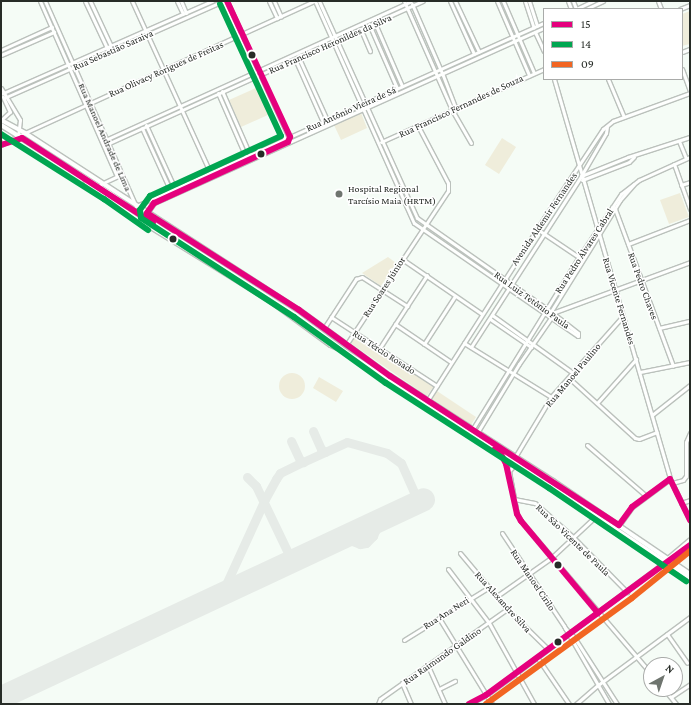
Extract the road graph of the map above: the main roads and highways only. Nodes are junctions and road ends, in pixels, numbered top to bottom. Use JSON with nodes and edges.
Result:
{"nodes":[{"id":1,"x":1,"y":120,"type":"edge"},
{"id":2,"x":1,"y":125,"type":"edge"},
{"id":3,"x":123,"y":203,"type":"junction"},
{"id":4,"x":147,"y":213,"type":"junction"},
{"id":5,"x":307,"y":323,"type":"junction"},
{"id":6,"x":324,"y":328,"type":"junction"},
{"id":7,"x":346,"y":345,"type":"junction"},
{"id":8,"x":337,"y":346,"type":"junction"},
{"id":9,"x":400,"y":382,"type":"junction"},
{"id":10,"x":393,"y":384,"type":"junction"},
{"id":11,"x":550,"y":486,"type":"junction"},
{"id":12,"x":564,"y":488,"type":"junction"},
{"id":13,"x":586,"y":503,"type":"junction"},
{"id":14,"x":578,"y":504,"type":"junction"},
{"id":15,"x":615,"y":529,"type":"junction"},
{"id":16,"x":625,"y":530,"type":"junction"},
{"id":17,"x":667,"y":560,"type":"junction"},
{"id":18,"x":690,"y":574,"type":"edge"},
{"id":19,"x":690,"y":578,"type":"edge"}],
"edges":[{"from":1,"to":4,"type":"main road"},
{"from":2,"to":3,"type":"main road"},
{"from":3,"to":4,"type":"main road"},
{"from":3,"to":5,"type":"main road"},
{"from":4,"to":6,"type":"main road"},
{"from":5,"to":6,"type":"main road"},
{"from":5,"to":8,"type":"main road"},
{"from":6,"to":7,"type":"main road"},
{"from":7,"to":8,"type":"main road"},
{"from":7,"to":9,"type":"main road"},
{"from":8,"to":10,"type":"main road"},
{"from":9,"to":10,"type":"main road"},
{"from":9,"to":12,"type":"main road"},
{"from":10,"to":11,"type":"main road"},
{"from":11,"to":12,"type":"main road"},
{"from":11,"to":14,"type":"main road"},
{"from":12,"to":13,"type":"main road"},
{"from":13,"to":14,"type":"main road"},
{"from":13,"to":16,"type":"main road"},
{"from":14,"to":15,"type":"main road"},
{"from":15,"to":16,"type":"main road"},
{"from":15,"to":17,"type":"main road"},
{"from":16,"to":17,"type":"main road"},
{"from":17,"to":18,"type":"main road"},
{"from":17,"to":19,"type":"main road"}]}
